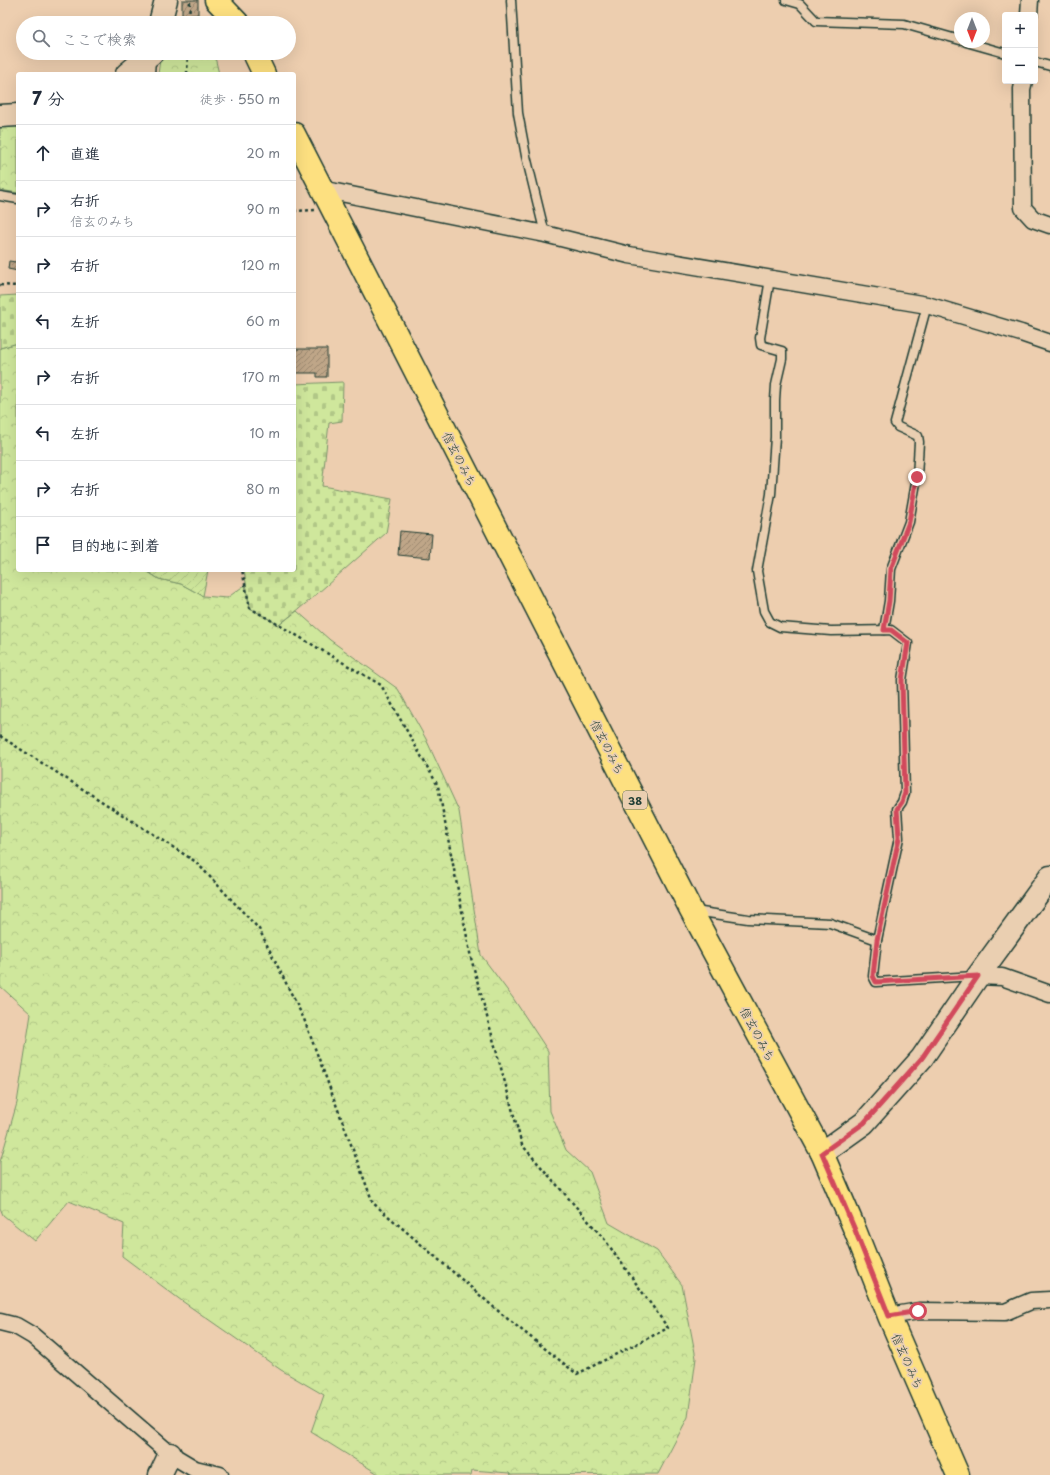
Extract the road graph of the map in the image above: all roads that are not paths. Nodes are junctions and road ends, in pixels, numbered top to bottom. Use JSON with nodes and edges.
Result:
{"nodes":[{"id":1,"x":166,"y":0,"type":"edge"},
{"id":2,"x":216,"y":0,"type":"edge"},
{"id":3,"x":511,"y":0,"type":"edge"},
{"id":4,"x":786,"y":0,"type":"edge"},
{"id":5,"x":1030,"y":0,"type":"edge"},
{"id":6,"x":1029,"y":12,"type":"edge"},
{"id":7,"x":162,"y":16,"type":"edge"},
{"id":8,"x":231,"y":16,"type":"edge"},
{"id":9,"x":954,"y":38,"type":"edge"},
{"id":10,"x":987,"y":48,"type":"edge"},
{"id":11,"x":1002,"y":52,"type":"edge"},
{"id":12,"x":151,"y":60,"type":"edge"},
{"id":13,"x":257,"y":60,"type":"edge"},
{"id":14,"x":1038,"y":63,"type":"edge"},
{"id":15,"x":1050,"y":66,"type":"edge"},
{"id":16,"x":130,"y":72,"type":"edge"},
{"id":17,"x":263,"y":72,"type":"edge"},
{"id":18,"x":1023,"y":84,"type":"edge"},
{"id":19,"x":16,"y":115,"type":"edge"},
{"id":20,"x":0,"y":116,"type":"edge"},
{"id":21,"x":296,"y":138,"type":"edge"},
{"id":22,"x":321,"y":189,"type":"junction"},
{"id":23,"x":0,"y":196,"type":"edge"},
{"id":24,"x":16,"y":199,"type":"edge"},
{"id":25,"x":1050,"y":225,"type":"edge"},
{"id":26,"x":545,"y":234,"type":"junction"},
{"id":27,"x":770,"y":279,"type":"junction"},
{"id":28,"x":927,"y":306,"type":"junction"},
{"id":29,"x":1050,"y":343,"type":"edge"},
{"id":30,"x":884,"y":630,"type":"junction"},
{"id":31,"x":1050,"y":877,"type":"edge"},
{"id":32,"x":691,"y":910,"type":"junction"},
{"id":33,"x":877,"y":940,"type":"junction"},
{"id":34,"x":978,"y":976,"type":"junction"},
{"id":35,"x":1050,"y":994,"type":"edge"},
{"id":36,"x":822,"y":1153,"type":"junction"},
{"id":37,"x":1050,"y":1300,"type":"edge"},
{"id":38,"x":889,"y":1316,"type":"junction"},
{"id":39,"x":0,"y":1322,"type":"edge"},
{"id":40,"x":170,"y":1454,"type":"junction"},
{"id":41,"x":160,"y":1475,"type":"edge"},
{"id":42,"x":220,"y":1475,"type":"edge"},
{"id":43,"x":958,"y":1475,"type":"edge"}],
"edges":[{"from":1,"to":7,"type":"street"},
{"from":2,"to":8,"type":"main road"},
{"from":3,"to":26,"type":"lane"},
{"from":4,"to":9,"type":"lane"},
{"from":5,"to":6,"type":"street"},
{"from":10,"to":11,"type":"lane"},
{"from":12,"to":16,"type":"street"},
{"from":13,"to":17,"type":"main road"},
{"from":14,"to":15,"type":"lane"},
{"from":18,"to":25,"type":"street"},
{"from":19,"to":20,"type":"street"},
{"from":21,"to":22,"type":"main road","name":"信玄のみち","number":"38"},
{"from":22,"to":26,"type":"street"},
{"from":22,"to":32,"type":"main road","name":"信玄のみち","number":"38"},
{"from":23,"to":24,"type":"lane"},
{"from":26,"to":27,"type":"street"},
{"from":27,"to":28,"type":"street"},
{"from":27,"to":30,"type":"lane"},
{"from":28,"to":29,"type":"street"},
{"from":28,"to":30,"type":"lane"},
{"from":30,"to":33,"type":"lane"},
{"from":31,"to":34,"type":"street"},
{"from":32,"to":33,"type":"lane"},
{"from":32,"to":36,"type":"main road","name":"信玄のみち","number":"38"},
{"from":33,"to":34,"type":"lane"},
{"from":34,"to":35,"type":"street"},
{"from":34,"to":36,"type":"street"},
{"from":36,"to":38,"type":"main road","name":"信玄のみち","number":"38"},
{"from":37,"to":38,"type":"street"},
{"from":38,"to":43,"type":"main road","name":"信玄のみち","number":"38"},
{"from":39,"to":40,"type":"street"},
{"from":40,"to":41,"type":"street"},
{"from":40,"to":42,"type":"street"}]}
